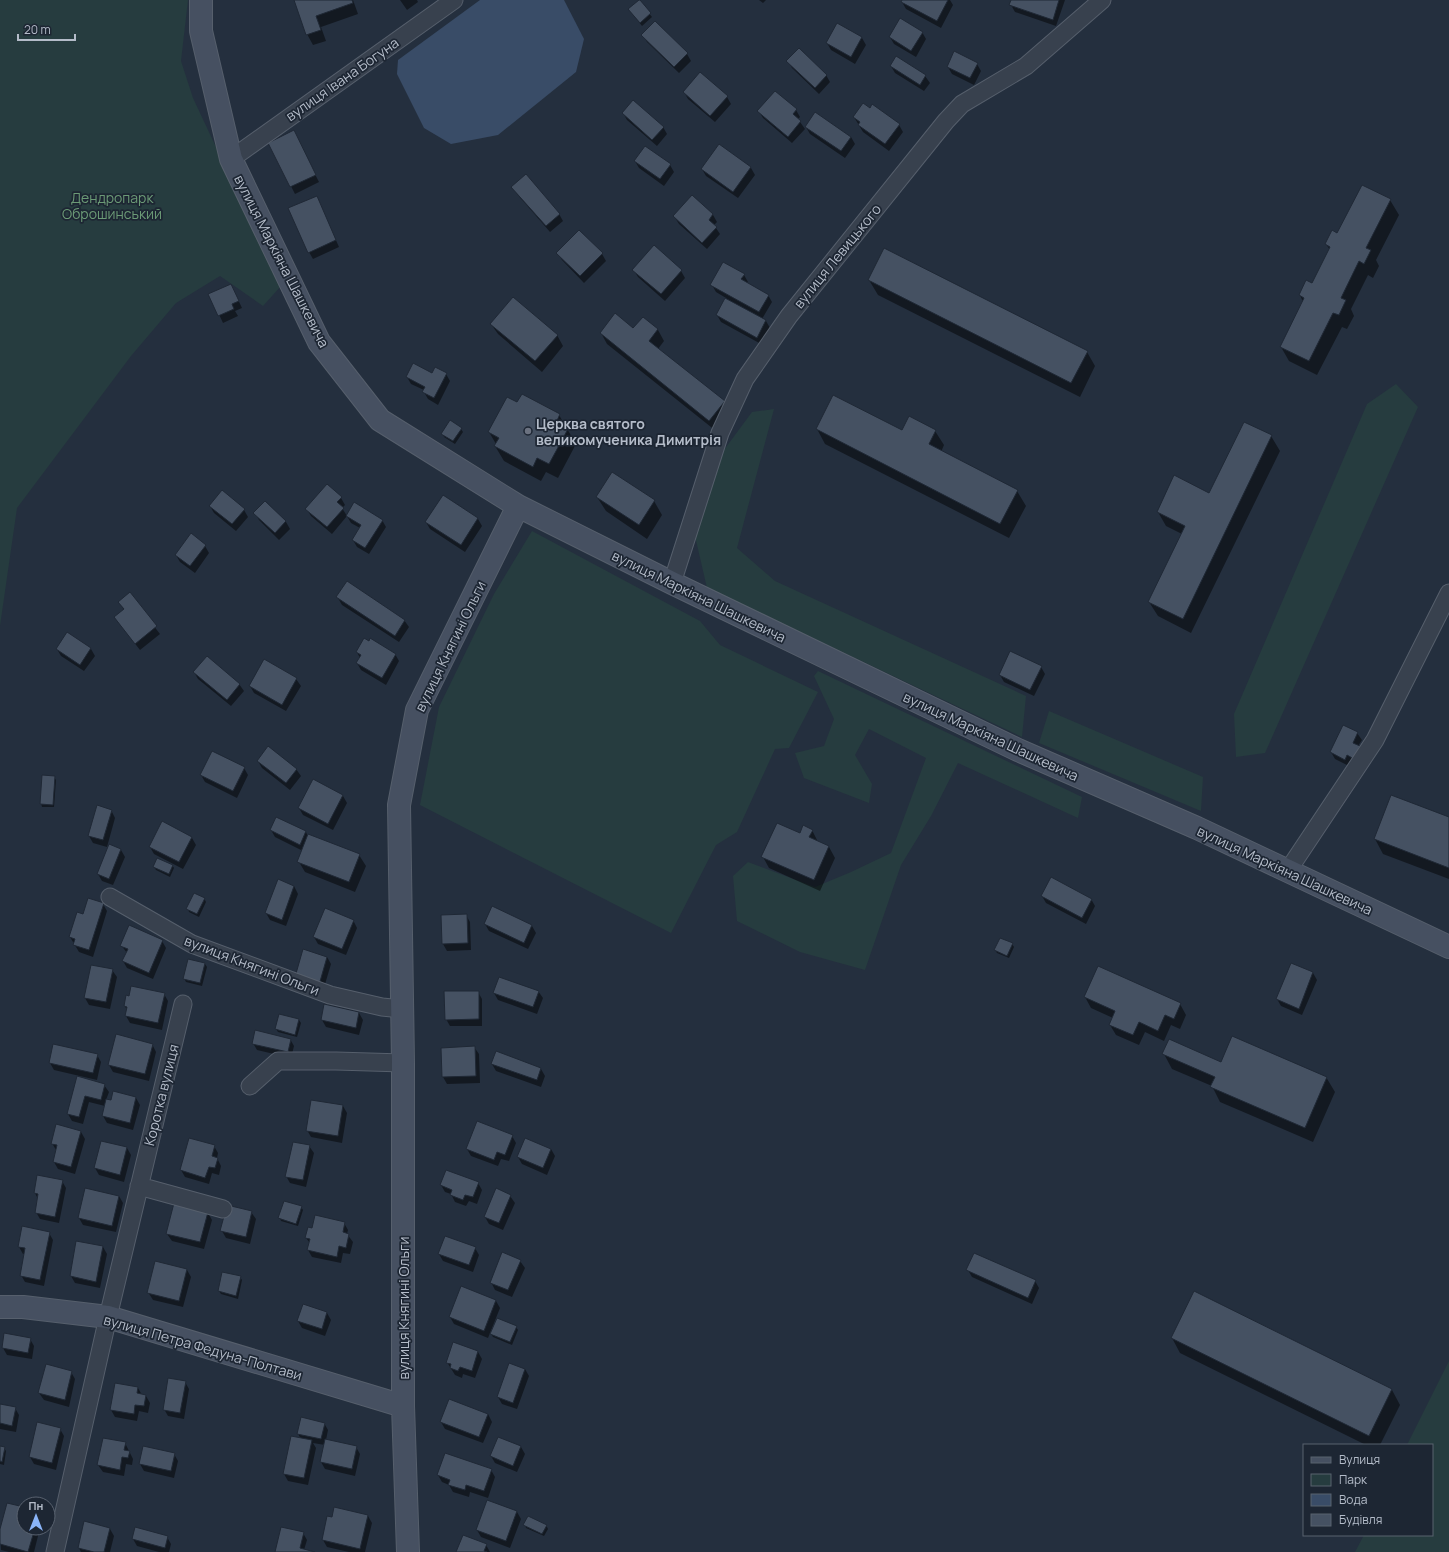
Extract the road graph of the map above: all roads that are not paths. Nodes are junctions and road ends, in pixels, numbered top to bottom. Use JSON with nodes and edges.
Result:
{"nodes":[{"id":1,"x":201,"y":0,"type":"edge"},
{"id":2,"x":454,"y":0,"type":"edge"},
{"id":3,"x":1102,"y":0,"type":"edge"},
{"id":4,"x":231,"y":159,"type":"junction"},
{"id":5,"x":518,"y":506,"type":"junction"},
{"id":6,"x":672,"y":583,"type":"junction"},
{"id":7,"x":1449,"y":593,"type":"edge"},
{"id":8,"x":1287,"y":872,"type":"junction"},
{"id":9,"x":110,"y":897,"type":"dead end"},
{"id":10,"x":1449,"y":947,"type":"edge"},
{"id":11,"x":183,"y":1004,"type":"dead end"},
{"id":12,"x":402,"y":1009,"type":"junction"},
{"id":13,"x":403,"y":1063,"type":"junction"},
{"id":14,"x":250,"y":1086,"type":"dead end"},
{"id":15,"x":139,"y":1186,"type":"junction"},
{"id":16,"x":223,"y":1209,"type":"dead end"},
{"id":17,"x":0,"y":1307,"type":"edge"},
{"id":18,"x":108,"y":1317,"type":"junction"},
{"id":19,"x":403,"y":1406,"type":"junction"},
{"id":20,"x":55,"y":1552,"type":"edge"},
{"id":21,"x":408,"y":1552,"type":"edge"}],
"edges":[{"from":1,"to":4,"type":"street","name":"вулиця Маркіяна Шашкевича"},
{"from":2,"to":4,"type":"street","name":"вулиця Івана Богуна"},
{"from":3,"to":6,"type":"street","name":"вулиця Левицького"},
{"from":4,"to":5,"type":"street","name":"вулиця Маркіяна Шашкевича"},
{"from":5,"to":6,"type":"street","name":"вулиця Маркіяна Шашкевича"},
{"from":5,"to":12,"type":"street","name":"вулиця Княгині Ольги"},
{"from":6,"to":8,"type":"street","name":"вулиця Маркіяна Шашкевича"},
{"from":7,"to":8,"type":"street"},
{"from":8,"to":10,"type":"street","name":"вулиця Маркіяна Шашкевича"},
{"from":9,"to":12,"type":"street","name":"вулиця Княгині Ольги"},
{"from":11,"to":15,"type":"street","name":"Коротка вулиця"},
{"from":12,"to":13,"type":"street","name":"вулиця Княгині Ольги"},
{"from":13,"to":14,"type":"street"},
{"from":13,"to":19,"type":"street","name":"вулиця Княгині Ольги"},
{"from":15,"to":16,"type":"street"},
{"from":15,"to":18,"type":"street","name":"Коротка вулиця"},
{"from":17,"to":18,"type":"street","name":"вулиця Петра Федуна-Полтави"},
{"from":18,"to":19,"type":"street","name":"вулиця Петра Федуна-Полтави"},
{"from":18,"to":20,"type":"street","name":"Коротка вулиця"},
{"from":19,"to":21,"type":"street","name":"вулиця Княгині Ольги"}]}
